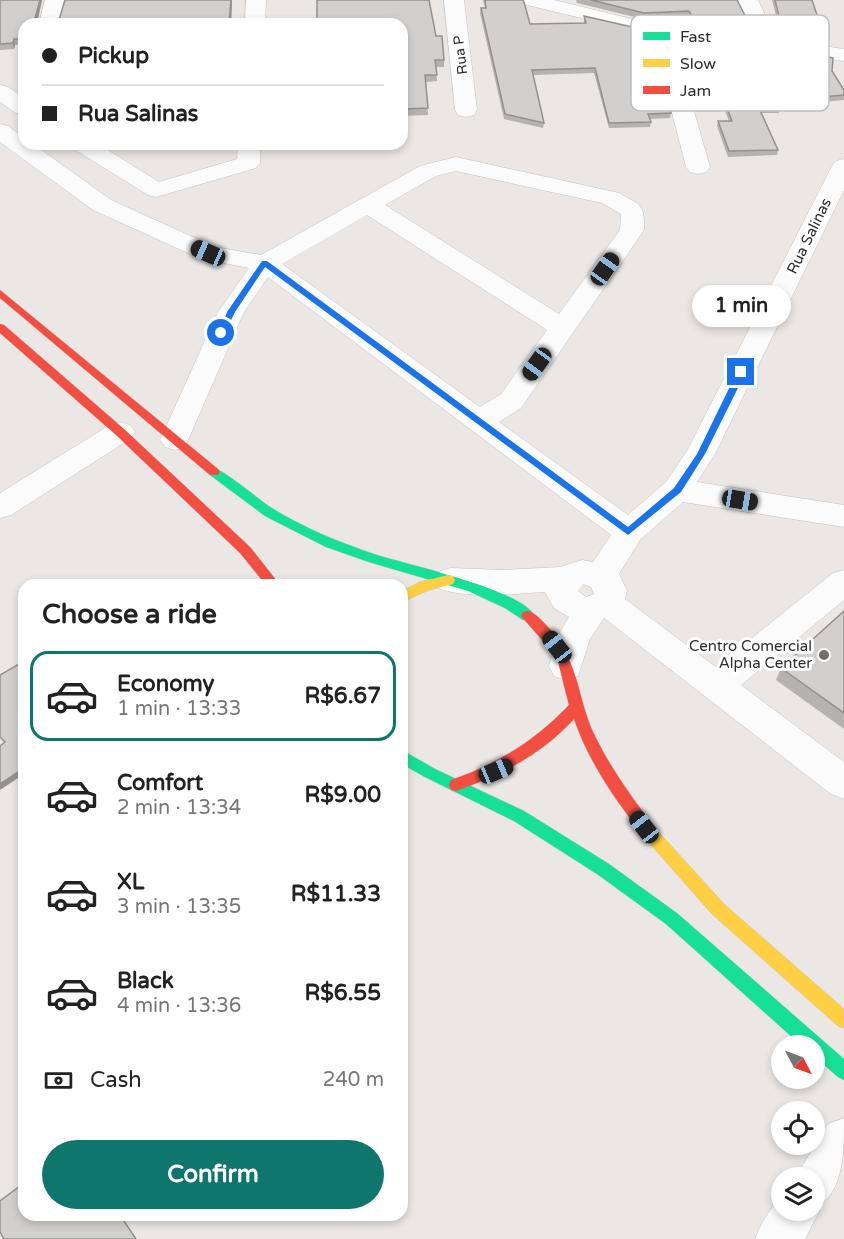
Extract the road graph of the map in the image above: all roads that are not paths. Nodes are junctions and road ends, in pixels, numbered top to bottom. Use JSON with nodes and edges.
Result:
{"nodes":[{"id":1,"x":55,"y":0,"type":"edge"},
{"id":2,"x":256,"y":0,"type":"edge"},
{"id":3,"x":454,"y":0,"type":"edge"},
{"id":4,"x":748,"y":0,"type":"edge"},
{"id":5,"x":542,"y":2,"type":"edge"},
{"id":6,"x":755,"y":15,"type":"edge"},
{"id":7,"x":50,"y":18,"type":"edge"},
{"id":8,"x":255,"y":18,"type":"edge"},
{"id":9,"x":631,"y":23,"type":"edge"},
{"id":10,"x":829,"y":54,"type":"edge"},
{"id":11,"x":844,"y":56,"type":"edge"},
{"id":12,"x":0,"y":92,"type":"edge"},
{"id":13,"x":18,"y":104,"type":"edge"},
{"id":14,"x":466,"y":110,"type":"dead end"},
{"id":15,"x":683,"y":111,"type":"edge"},
{"id":16,"x":0,"y":131,"type":"edge"},
{"id":17,"x":18,"y":144,"type":"edge"},
{"id":18,"x":26,"y":150,"type":"edge"},
{"id":19,"x":92,"y":150,"type":"edge"},
{"id":20,"x":248,"y":154,"type":"edge"},
{"id":21,"x":844,"y":165,"type":"edge"},
{"id":22,"x":698,"y":167,"type":"dead end"},
{"id":23,"x":368,"y":205,"type":"junction"},
{"id":24,"x":265,"y":263,"type":"junction"},
{"id":25,"x":0,"y":293,"type":"edge"},
{"id":26,"x":0,"y":327,"type":"edge"},
{"id":27,"x":563,"y":328,"type":"junction"},
{"id":28,"x":479,"y":421,"type":"junction"},
{"id":29,"x":120,"y":432,"type":"junction"},
{"id":30,"x":175,"y":440,"type":"junction"},
{"id":31,"x":677,"y":490,"type":"junction"},
{"id":32,"x":0,"y":507,"type":"edge"},
{"id":33,"x":844,"y":516,"type":"edge"},
{"id":34,"x":628,"y":532,"type":"junction"},
{"id":35,"x":268,"y":579,"type":"edge"},
{"id":36,"x":448,"y":580,"type":"junction"},
{"id":37,"x":844,"y":582,"type":"edge"},
{"id":38,"x":408,"y":594,"type":"edge"},
{"id":39,"x":599,"y":596,"type":"junction"},
{"id":40,"x":567,"y":666,"type":"junction"},
{"id":41,"x":717,"y":685,"type":"junction"},
{"id":42,"x":576,"y":707,"type":"junction"},
{"id":43,"x":408,"y":760,"type":"edge"},
{"id":44,"x":844,"y":783,"type":"edge"},
{"id":45,"x":456,"y":785,"type":"junction"},
{"id":46,"x":844,"y":1020,"type":"edge"},
{"id":47,"x":844,"y":1071,"type":"edge"},
{"id":48,"x":844,"y":1140,"type":"edge"},
{"id":49,"x":825,"y":1168,"type":"edge"},
{"id":50,"x":790,"y":1221,"type":"edge"},
{"id":51,"x":778,"y":1239,"type":"edge"}],
"edges":[{"from":1,"to":7,"type":"street"},
{"from":2,"to":8,"type":"street"},
{"from":3,"to":14,"type":"street","name":"Rua P"},
{"from":4,"to":6,"type":"street"},
{"from":5,"to":9,"type":"street"},
{"from":10,"to":11,"type":"street"},
{"from":12,"to":13,"type":"street"},
{"from":15,"to":22,"type":"street"},
{"from":16,"to":17,"type":"street"},
{"from":18,"to":24,"type":"street"},
{"from":19,"to":20,"type":"street"},
{"from":21,"to":31,"type":"street","name":"Rua Salinas"},
{"from":23,"to":24,"type":"street"},
{"from":23,"to":27,"type":"street"},
{"from":23,"to":27,"type":"street"},
{"from":24,"to":28,"type":"street"},
{"from":24,"to":30,"type":"street"},
{"from":25,"to":30,"type":"main road"},
{"from":26,"to":29,"type":"main road"},
{"from":27,"to":28,"type":"street"},
{"from":28,"to":34,"type":"street"},
{"from":29,"to":32,"type":"street"},
{"from":29,"to":35,"type":"main road"},
{"from":30,"to":36,"type":"main road"},
{"from":31,"to":33,"type":"street"},
{"from":31,"to":34,"type":"street","name":"Rua Salinas"},
{"from":34,"to":39,"type":"street","name":"Rua Salinas"},
{"from":36,"to":38,"type":"main road"},
{"from":36,"to":39,"type":"street"},
{"from":36,"to":40,"type":"main road"},
{"from":37,"to":41,"type":"street"},
{"from":39,"to":40,"type":"street","name":"Rua Salinas"},
{"from":39,"to":41,"type":"street"},
{"from":40,"to":42,"type":"main road"},
{"from":41,"to":44,"type":"street"},
{"from":42,"to":45,"type":"main road"},
{"from":42,"to":46,"type":"main road"},
{"from":43,"to":45,"type":"main road"},
{"from":45,"to":47,"type":"main road"},
{"from":48,"to":49,"type":"street"},
{"from":50,"to":51,"type":"street"}]}
